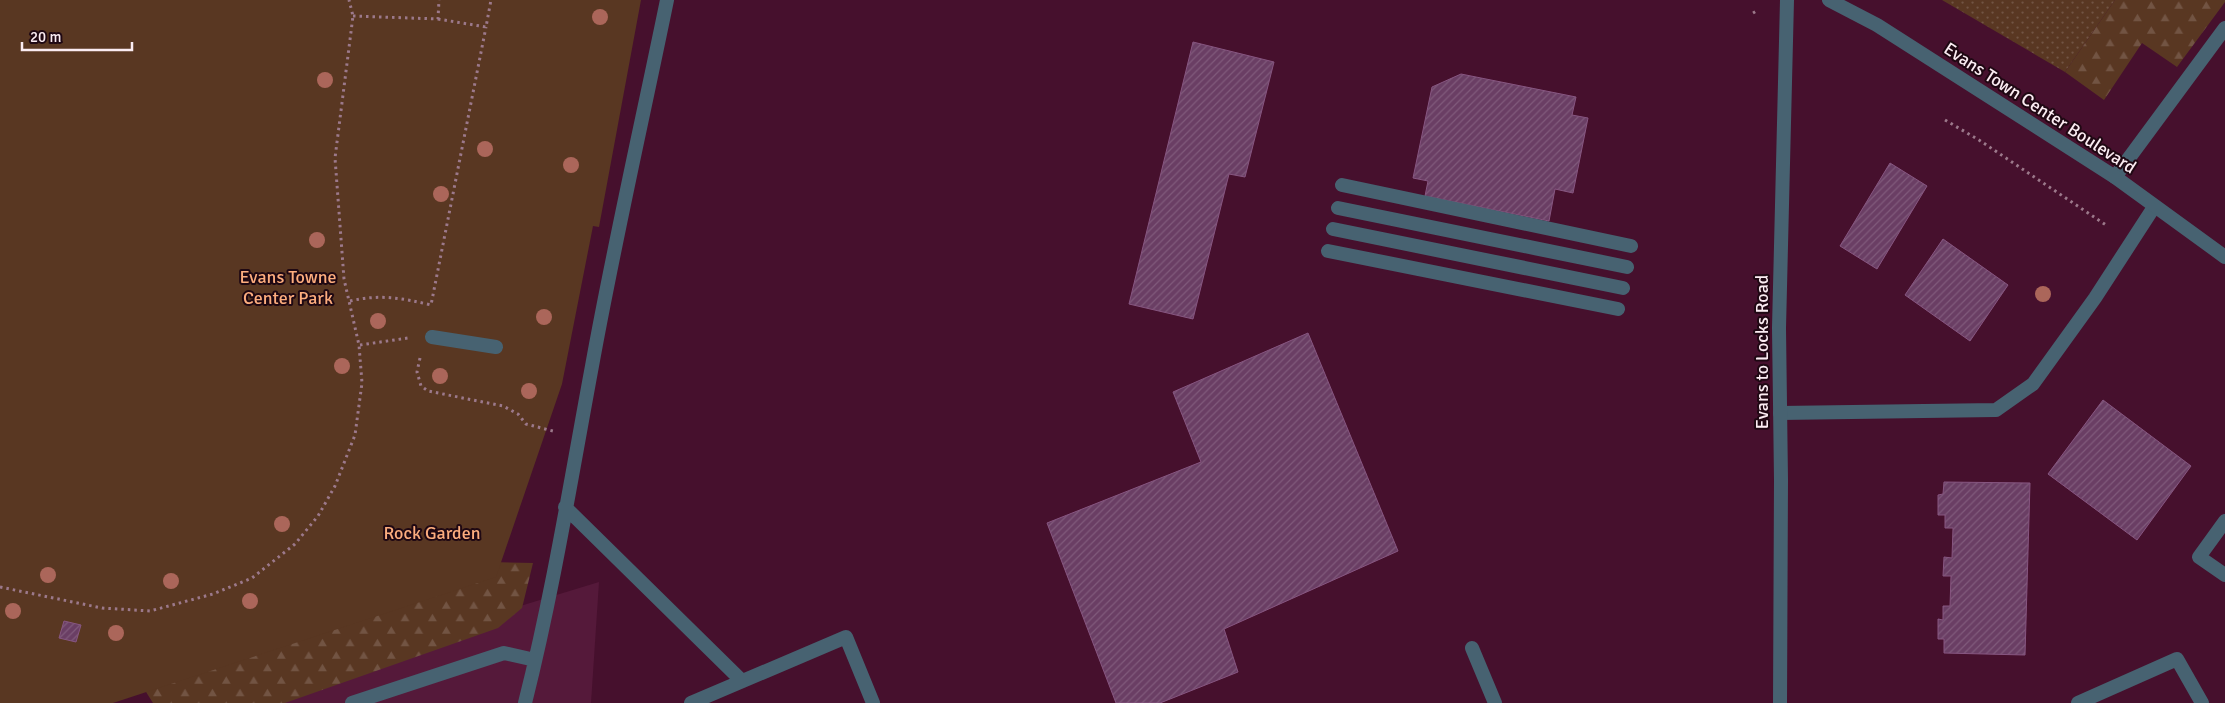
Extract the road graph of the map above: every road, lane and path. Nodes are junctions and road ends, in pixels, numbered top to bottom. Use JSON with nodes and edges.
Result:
{"nodes":[{"id":1,"x":350,"y":0,"type":"edge"},
{"id":2,"x":439,"y":0,"type":"edge"},
{"id":3,"x":491,"y":0,"type":"edge"},
{"id":4,"x":667,"y":0,"type":"edge"},
{"id":5,"x":1787,"y":0,"type":"edge"},
{"id":6,"x":1829,"y":0,"type":"edge"},
{"id":7,"x":1758,"y":10,"type":"dead end"},
{"id":8,"x":1753,"y":13,"type":"dead end"},
{"id":9,"x":353,"y":16,"type":"junction"},
{"id":10,"x":438,"y":19,"type":"junction"},
{"id":11,"x":486,"y":27,"type":"junction"},
{"id":12,"x":2225,"y":28,"type":"edge"},
{"id":13,"x":1945,"y":120,"type":"dead end"},
{"id":14,"x":2115,"y":177,"type":"junction"},
{"id":15,"x":1342,"y":185,"type":"dead end"},
{"id":16,"x":2154,"y":207,"type":"junction"},
{"id":17,"x":1338,"y":208,"type":"dead end"},
{"id":18,"x":2106,"y":225,"type":"dead end"},
{"id":19,"x":1333,"y":229,"type":"dead end"},
{"id":20,"x":1631,"y":246,"type":"dead end"},
{"id":21,"x":1328,"y":251,"type":"dead end"},
{"id":22,"x":2225,"y":257,"type":"edge"},
{"id":23,"x":1627,"y":267,"type":"dead end"},
{"id":24,"x":1623,"y":288,"type":"dead end"},
{"id":25,"x":350,"y":301,"type":"junction"},
{"id":26,"x":431,"y":305,"type":"junction"},
{"id":27,"x":1618,"y":309,"type":"dead end"},
{"id":28,"x":429,"y":313,"type":"dead end"},
{"id":29,"x":415,"y":337,"type":"dead end"},
{"id":30,"x":432,"y":337,"type":"dead end"},
{"id":31,"x":359,"y":345,"type":"junction"},
{"id":32,"x":496,"y":347,"type":"dead end"},
{"id":33,"x":421,"y":354,"type":"dead end"},
{"id":34,"x":1780,"y":413,"type":"junction"},
{"id":35,"x":559,"y":433,"type":"dead end"},
{"id":36,"x":566,"y":507,"type":"junction"},
{"id":37,"x":2225,"y":521,"type":"edge"},
{"id":38,"x":2225,"y":575,"type":"edge"},
{"id":39,"x":0,"y":587,"type":"edge"},
{"id":40,"x":1472,"y":648,"type":"dead end"},
{"id":41,"x":536,"y":660,"type":"junction"},
{"id":42,"x":742,"y":682,"type":"junction"},
{"id":43,"x":352,"y":703,"type":"edge"},
{"id":44,"x":524,"y":703,"type":"edge"},
{"id":45,"x":691,"y":703,"type":"edge"},
{"id":46,"x":873,"y":703,"type":"edge"},
{"id":47,"x":1495,"y":703,"type":"edge"},
{"id":48,"x":1780,"y":703,"type":"edge"},
{"id":49,"x":2078,"y":703,"type":"edge"},
{"id":50,"x":2202,"y":703,"type":"edge"}],
"edges":[{"from":1,"to":9,"type":"path"},
{"from":2,"to":10,"type":"path"},
{"from":3,"to":11,"type":"path"},
{"from":4,"to":36,"type":"street"},
{"from":5,"to":34,"type":"street","name":"Evans to Locks Road"},
{"from":6,"to":14,"type":"street","name":"Evans Town Center Boulevard"},
{"from":7,"to":8,"type":"path"},
{"from":9,"to":10,"type":"path"},
{"from":9,"to":25,"type":"path"},
{"from":10,"to":11,"type":"path"},
{"from":11,"to":26,"type":"path"},
{"from":12,"to":14,"type":"street"},
{"from":13,"to":18,"type":"path"},
{"from":14,"to":16,"type":"street","name":"Evans Town Center Boulevard"},
{"from":15,"to":20,"type":"street"},
{"from":16,"to":22,"type":"street","name":"Evans Town Center Boulevard"},
{"from":16,"to":34,"type":"street"},
{"from":17,"to":23,"type":"street"},
{"from":19,"to":24,"type":"street"},
{"from":21,"to":27,"type":"street"},
{"from":25,"to":26,"type":"path"},
{"from":25,"to":31,"type":"path"},
{"from":26,"to":28,"type":"path"},
{"from":29,"to":31,"type":"path"},
{"from":30,"to":32,"type":"street"},
{"from":31,"to":39,"type":"path"},
{"from":33,"to":35,"type":"path"},
{"from":34,"to":48,"type":"street","name":"Evans to Locks Road"},
{"from":36,"to":41,"type":"street"},
{"from":36,"to":42,"type":"street"},
{"from":37,"to":38,"type":"street"},
{"from":40,"to":47,"type":"street"},
{"from":41,"to":43,"type":"street"},
{"from":41,"to":44,"type":"street"},
{"from":42,"to":45,"type":"street"},
{"from":42,"to":46,"type":"street"},
{"from":49,"to":50,"type":"street"}]}
